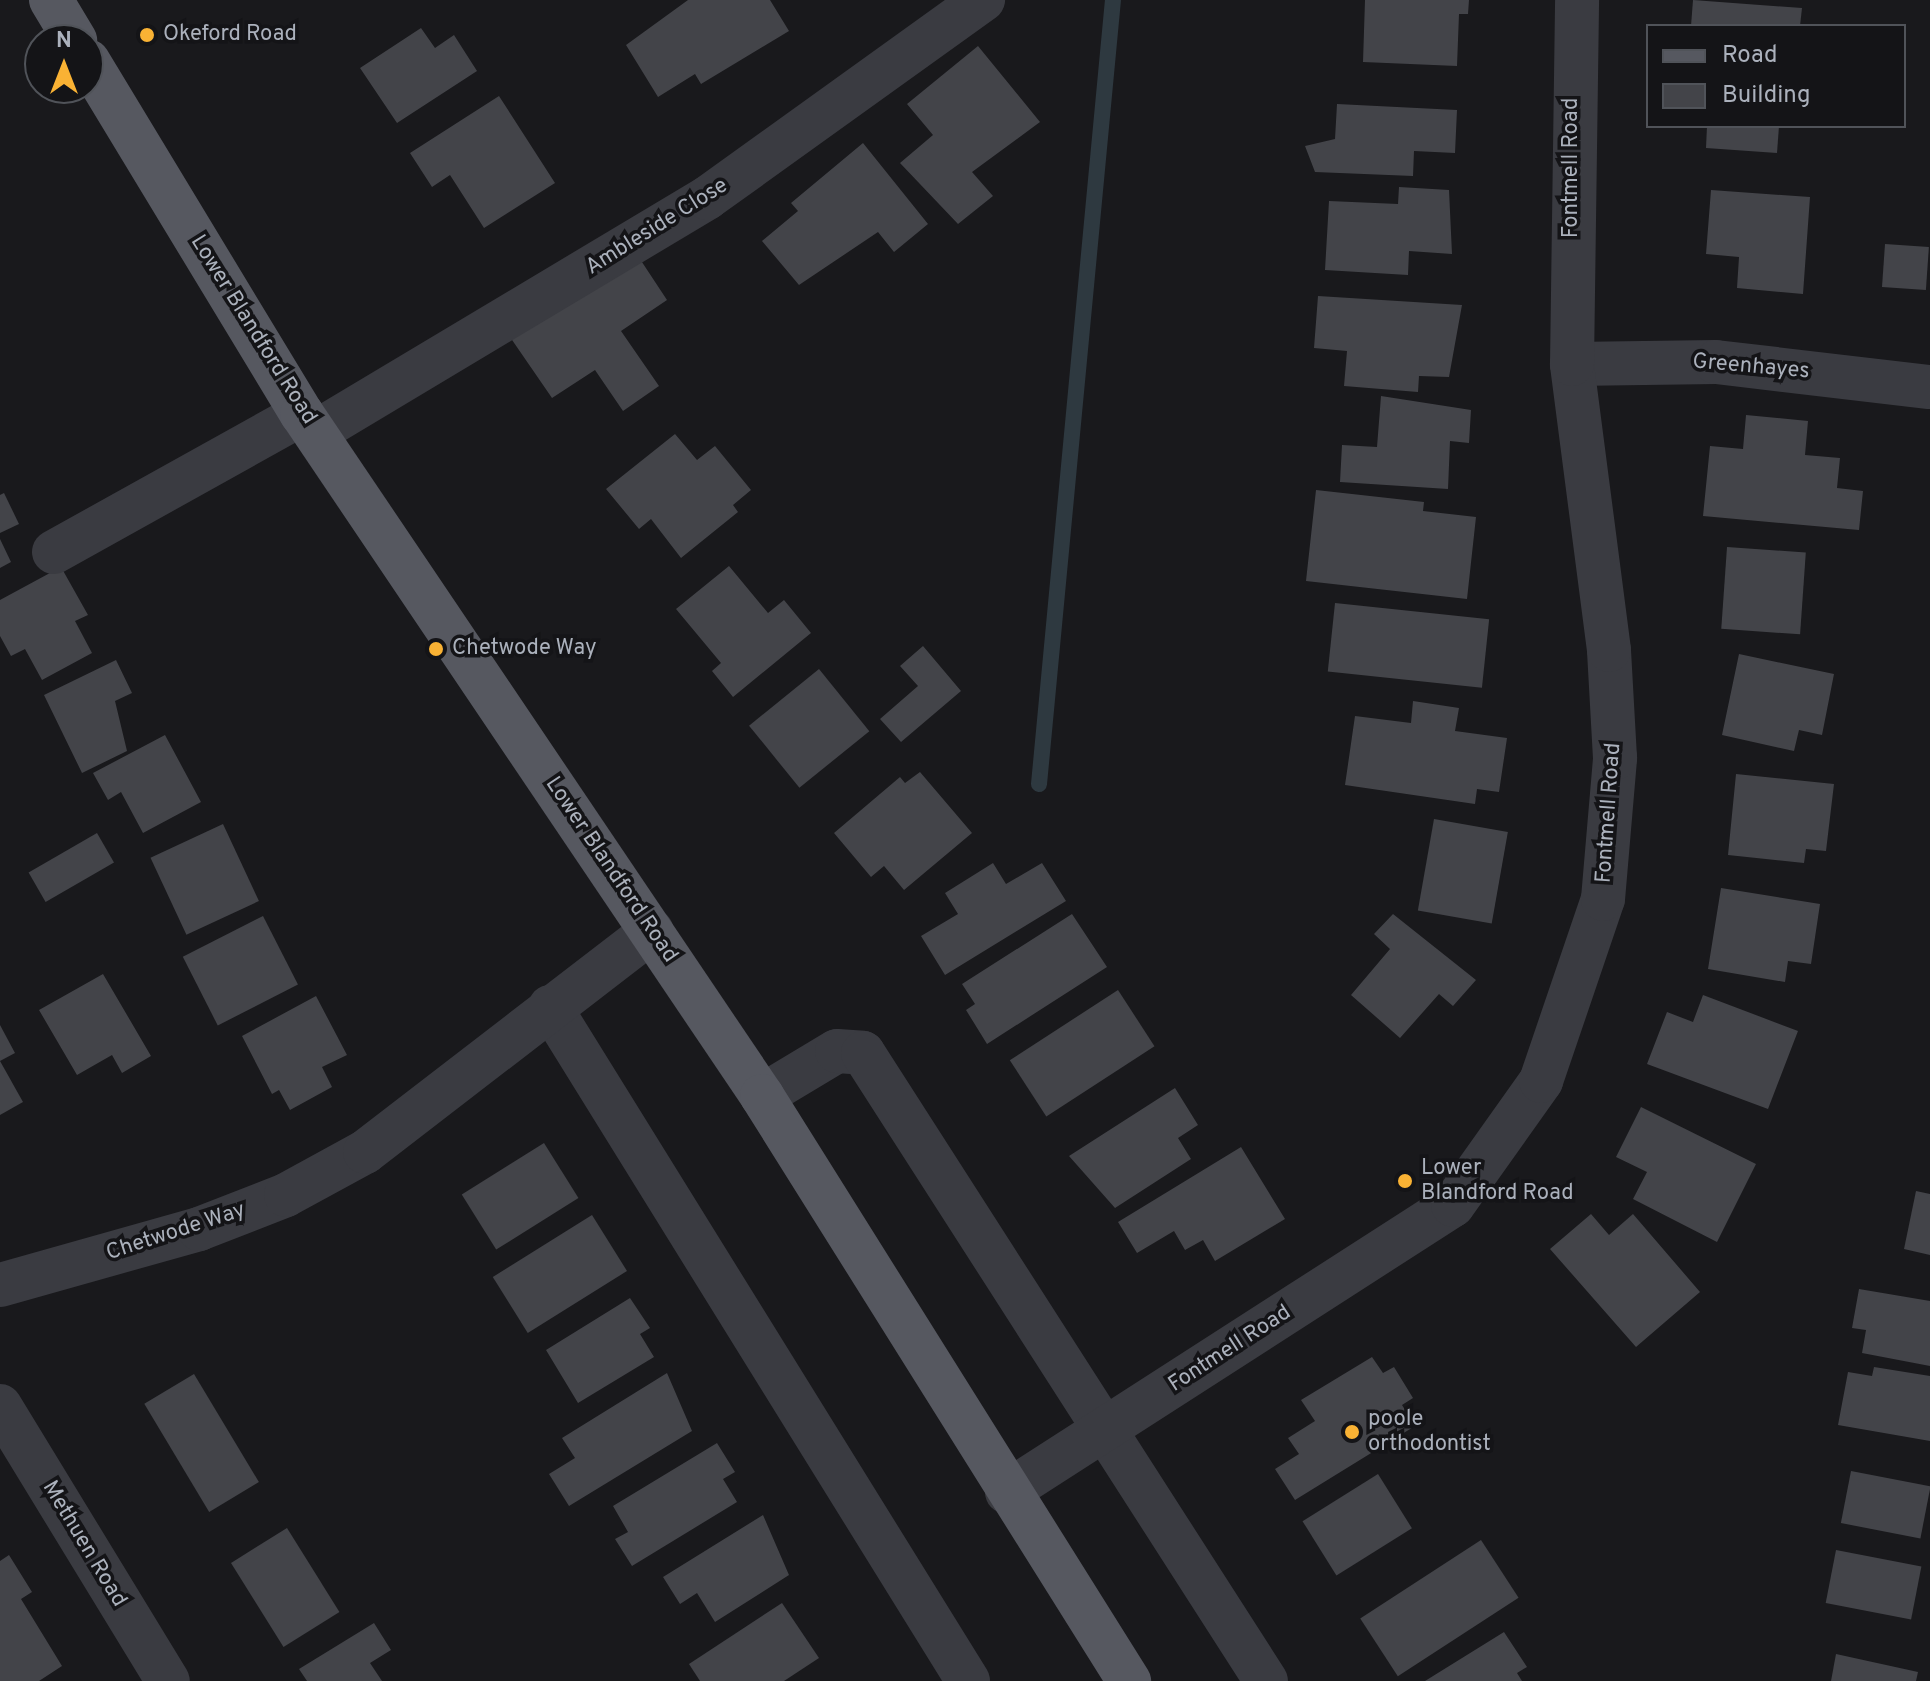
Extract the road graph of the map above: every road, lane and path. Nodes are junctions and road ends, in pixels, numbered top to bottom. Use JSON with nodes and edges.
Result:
{"nodes":[{"id":1,"x":51,"y":0,"type":"edge"},
{"id":2,"x":983,"y":0,"type":"edge"},
{"id":3,"x":1577,"y":0,"type":"edge"},
{"id":4,"x":65,"y":24,"type":"edge"},
{"id":5,"x":104,"y":87,"type":"edge"},
{"id":6,"x":1572,"y":364,"type":"junction"},
{"id":7,"x":1930,"y":387,"type":"edge"},
{"id":8,"x":309,"y":423,"type":"junction"},
{"id":9,"x":54,"y":552,"type":"dead end"},
{"id":10,"x":652,"y":931,"type":"junction"},
{"id":11,"x":550,"y":1007,"type":"junction"},
{"id":12,"x":762,"y":1096,"type":"junction"},
{"id":13,"x":0,"y":1285,"type":"edge"},
{"id":14,"x":0,"y":1406,"type":"edge"},
{"id":15,"x":1109,"y":1428,"type":"junction"},
{"id":16,"x":1007,"y":1492,"type":"junction"},
{"id":17,"x":168,"y":1681,"type":"edge"},
{"id":18,"x":968,"y":1681,"type":"edge"},
{"id":19,"x":1129,"y":1681,"type":"edge"},
{"id":20,"x":1266,"y":1681,"type":"edge"}],
"edges":[{"from":1,"to":4,"type":"main road"},
{"from":2,"to":8,"type":"street","name":"Ambleside Close"},
{"from":3,"to":6,"type":"street","name":"Fontmell Road"},
{"from":5,"to":8,"type":"main road","name":"Lower Blandford Road"},
{"from":6,"to":7,"type":"street","name":"Greenhayes"},
{"from":6,"to":15,"type":"street","name":"Fontmell Road"},
{"from":8,"to":9,"type":"street","name":"Ambleside Close"},
{"from":8,"to":10,"type":"main road","name":"Lower Blandford Road"},
{"from":10,"to":11,"type":"street","name":"Chetwode Way"},
{"from":10,"to":12,"type":"main road","name":"Lower Blandford Road"},
{"from":11,"to":13,"type":"street","name":"Chetwode Way"},
{"from":11,"to":18,"type":"street"},
{"from":12,"to":15,"type":"street"},
{"from":12,"to":16,"type":"main road","name":"Lower Blandford Road"},
{"from":14,"to":17,"type":"street","name":"Methuen Road"},
{"from":15,"to":16,"type":"street","name":"Fontmell Road"},
{"from":15,"to":20,"type":"street"},
{"from":16,"to":19,"type":"main road","name":"Lower Blandford Road"}]}
